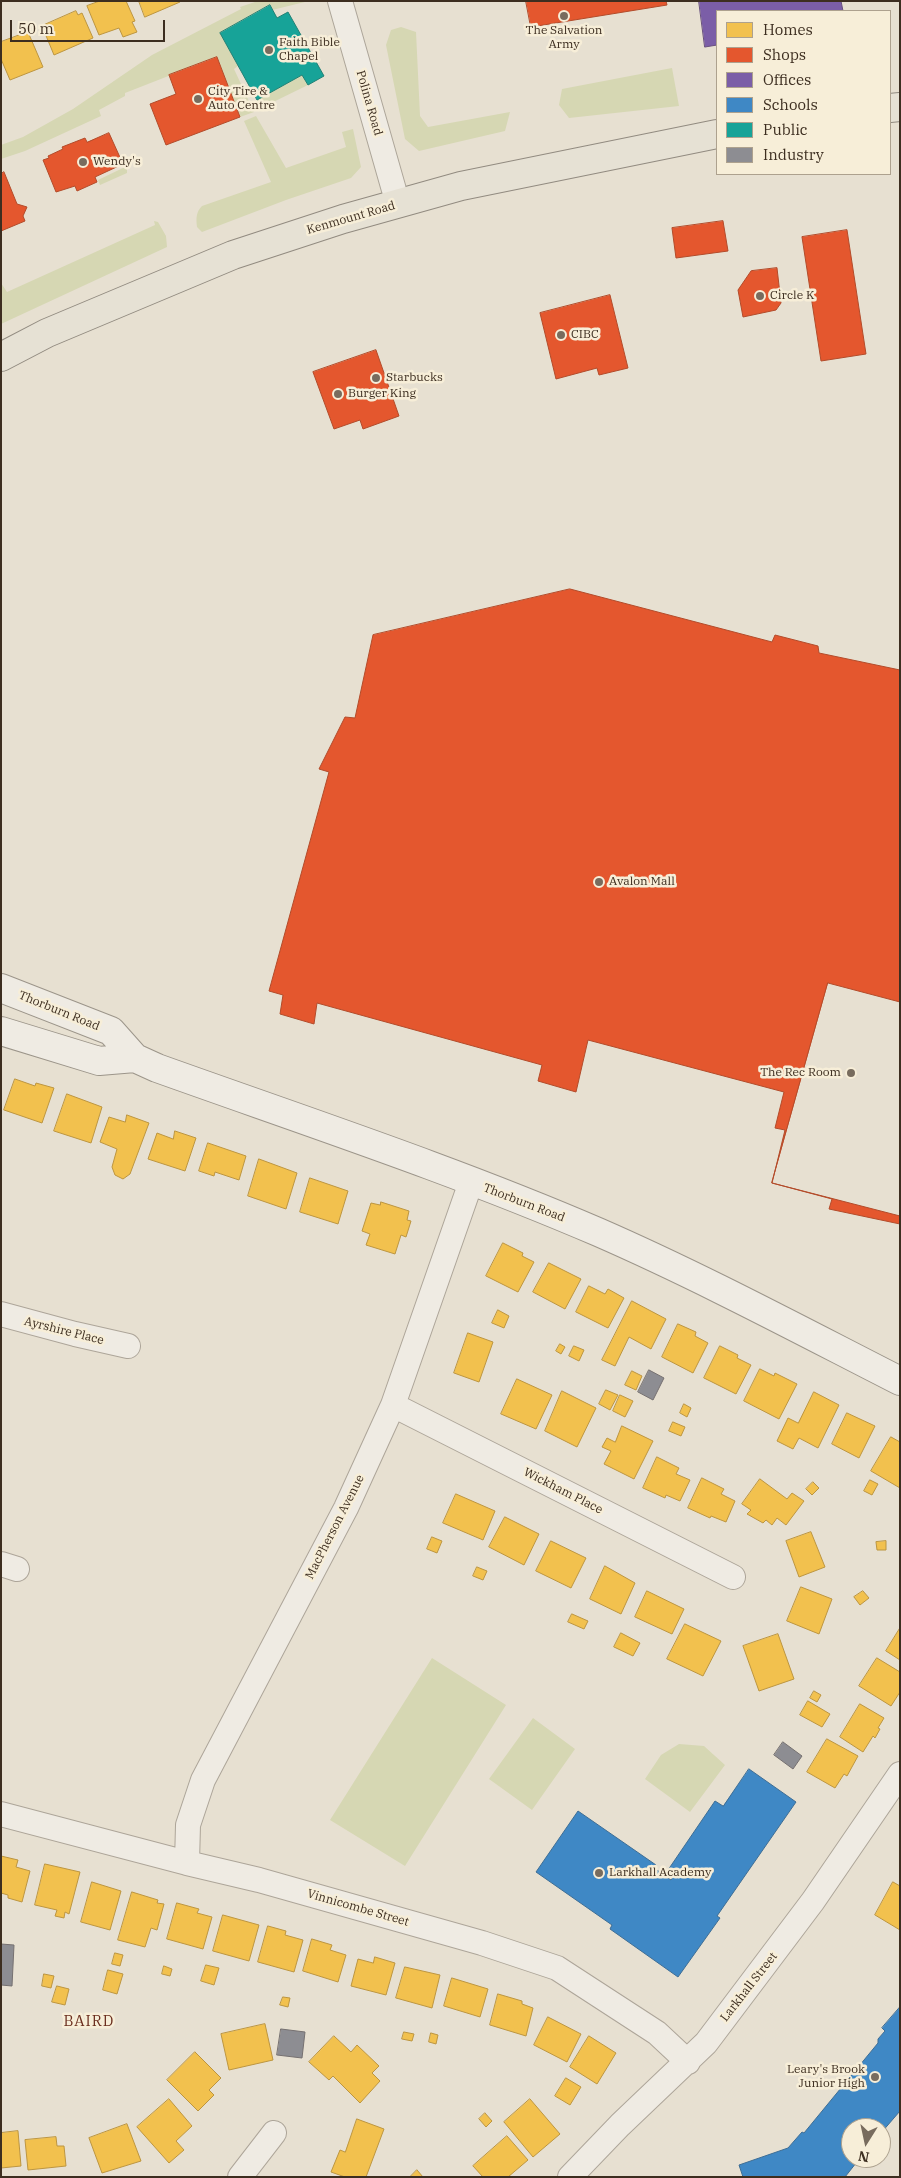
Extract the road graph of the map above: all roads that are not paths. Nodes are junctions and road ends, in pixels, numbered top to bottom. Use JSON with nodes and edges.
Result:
{"nodes":[{"id":1,"x":340,"y":1,"type":"edge"},
{"id":2,"x":716,"y":134,"type":"edge"},
{"id":3,"x":398,"y":204,"type":"junction"},
{"id":4,"x":1,"y":356,"type":"edge"},
{"id":5,"x":1,"y":988,"type":"edge"},
{"id":6,"x":1,"y":1030,"type":"edge"},
{"id":7,"x":135,"y":1058,"type":"junction"},
{"id":8,"x":471,"y":1182,"type":"junction"},
{"id":9,"x":1,"y":1314,"type":"edge"},
{"id":10,"x":128,"y":1346,"type":"dead end"},
{"id":11,"x":900,"y":1381,"type":"edge"},
{"id":12,"x":393,"y":1405,"type":"junction"},
{"id":13,"x":733,"y":1577,"type":"dead end"},
{"id":14,"x":900,"y":1774,"type":"edge"},
{"id":15,"x":1,"y":1814,"type":"edge"},
{"id":16,"x":187,"y":1863,"type":"junction"},
{"id":17,"x":688,"y":2062,"type":"junction"},
{"id":18,"x":274,"y":2133,"type":"dead end"},
{"id":19,"x":240,"y":2177,"type":"edge"},
{"id":20,"x":570,"y":2177,"type":"edge"}],
"edges":[{"from":1,"to":3,"type":"street","name":"Polina Road"},
{"from":2,"to":3,"type":"main road","name":"Kenmount Road"},
{"from":3,"to":4,"type":"main road","name":"Kenmount Road"},
{"from":5,"to":7,"type":"main road","name":"Thorburn Road"},
{"from":6,"to":7,"type":"main road","name":"Thorburn Road"},
{"from":7,"to":8,"type":"main road","name":"Thorburn Road"},
{"from":8,"to":11,"type":"main road","name":"Thorburn Road"},
{"from":8,"to":12,"type":"street","name":"MacPherson Avenue"},
{"from":9,"to":10,"type":"street","name":"Ayrshire Place"},
{"from":12,"to":13,"type":"street","name":"Wickham Place"},
{"from":12,"to":16,"type":"street","name":"MacPherson Avenue"},
{"from":14,"to":17,"type":"street","name":"Larkhall Street"},
{"from":15,"to":16,"type":"street","name":"Vinnicombe Street"},
{"from":16,"to":17,"type":"street","name":"Vinnicombe Street"},
{"from":17,"to":20,"type":"street","name":"Larkhall Street"},
{"from":18,"to":19,"type":"street"}]}
